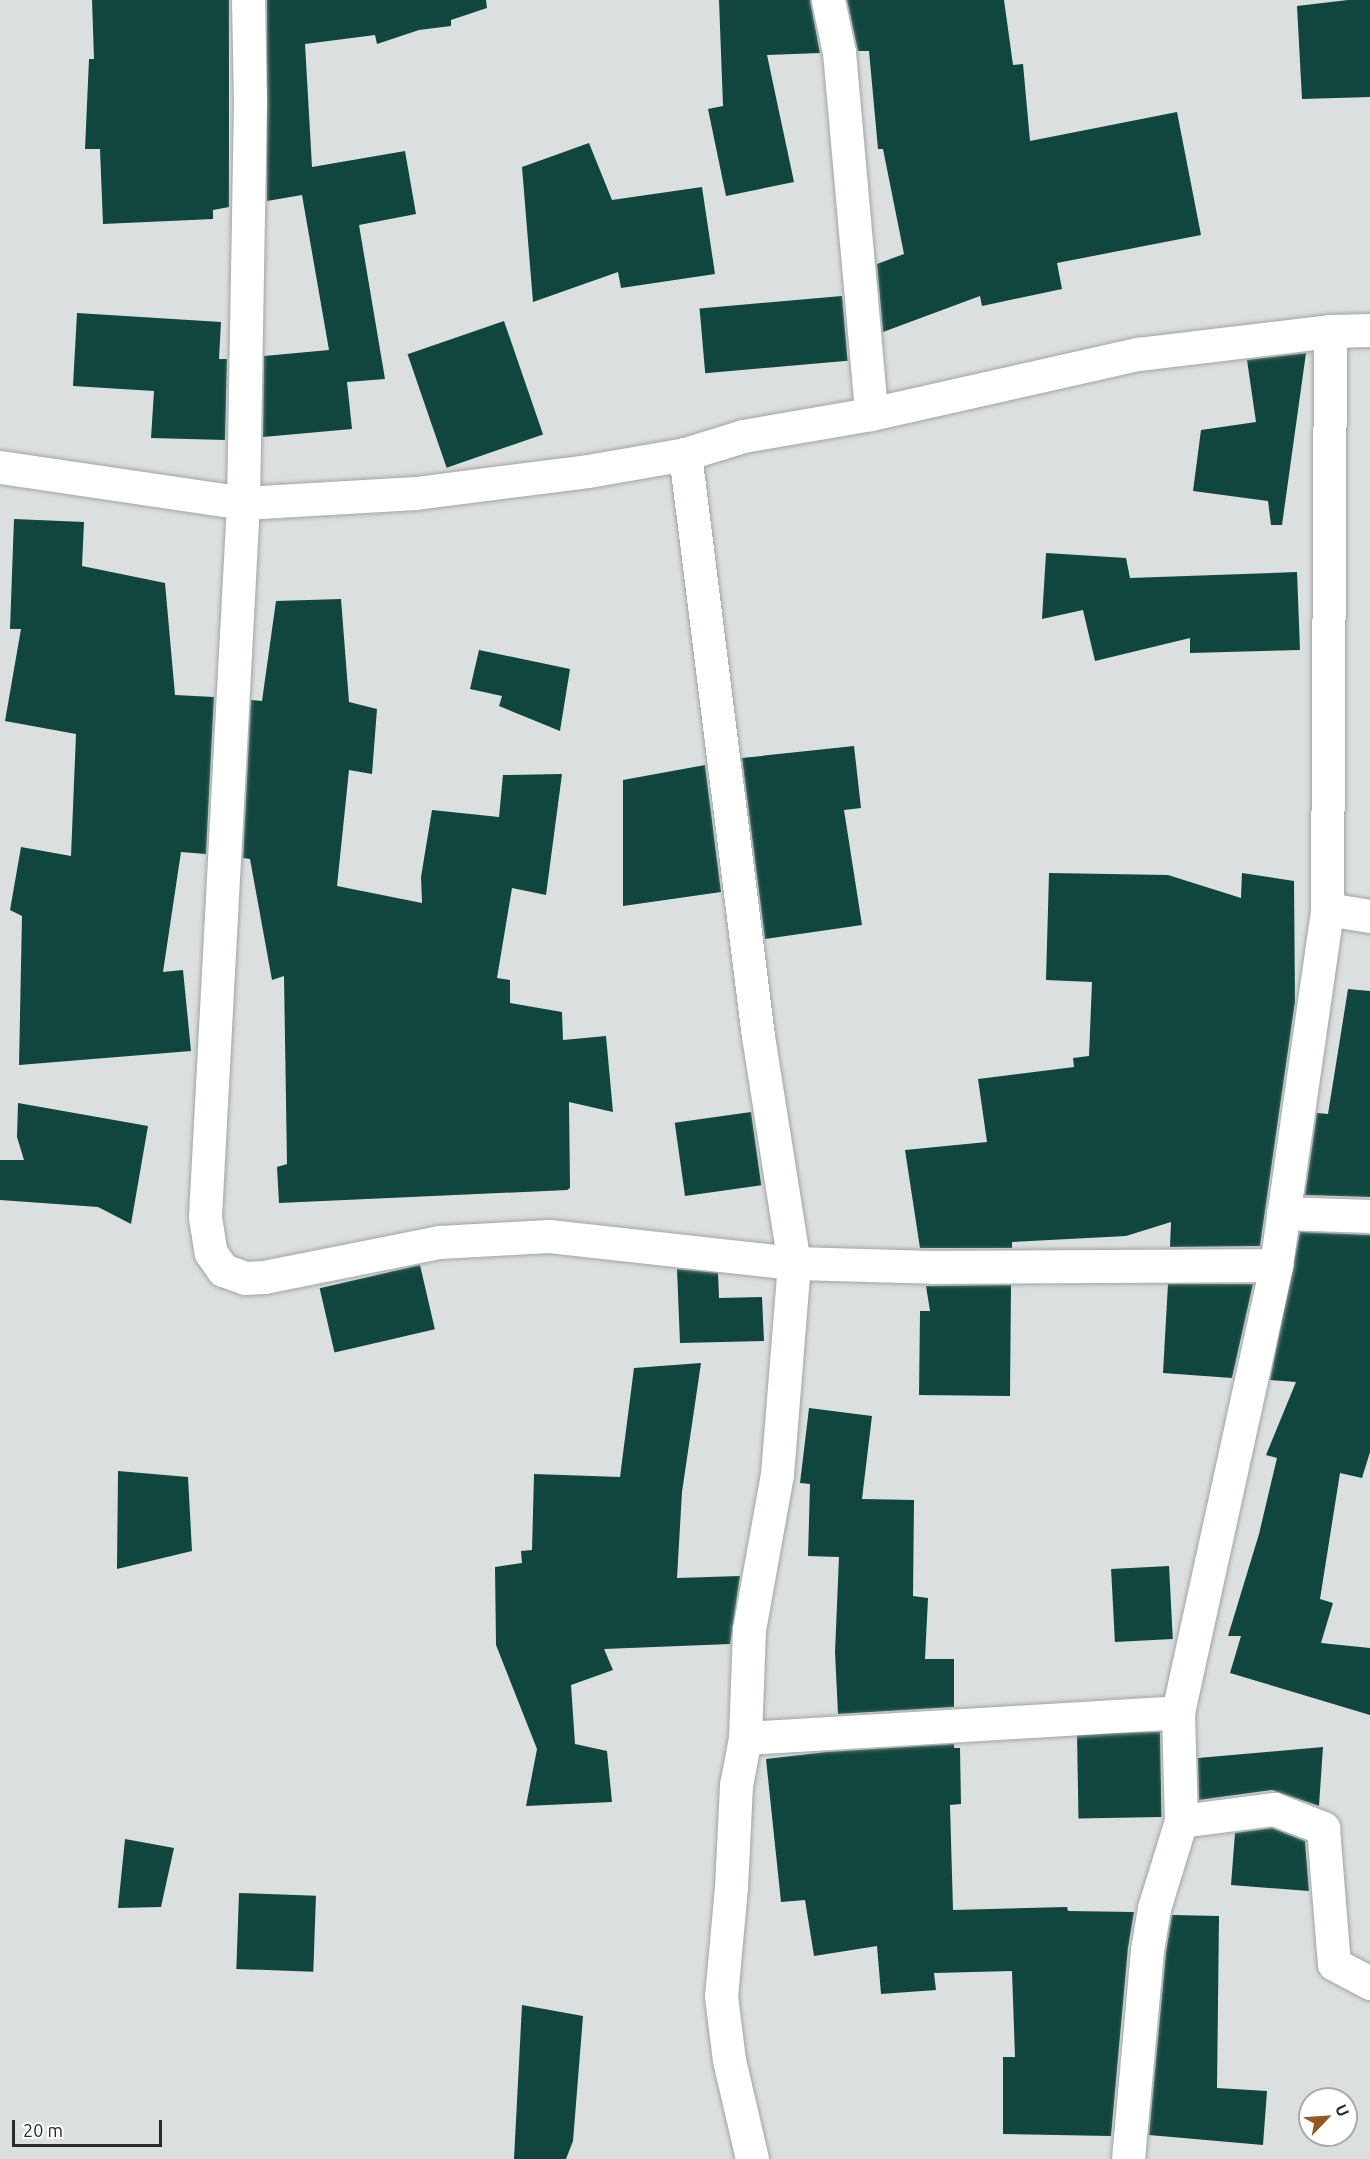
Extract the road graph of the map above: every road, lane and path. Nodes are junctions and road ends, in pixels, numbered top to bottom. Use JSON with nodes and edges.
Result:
{"nodes":[{"id":1,"x":248,"y":0,"type":"edge"},
{"id":2,"x":828,"y":0,"type":"edge"},
{"id":3,"x":1370,"y":330,"type":"edge"},
{"id":4,"x":1330,"y":331,"type":"junction"},
{"id":5,"x":872,"y":414,"type":"junction"},
{"id":6,"x":685,"y":454,"type":"junction"},
{"id":7,"x":0,"y":467,"type":"edge"},
{"id":8,"x":243,"y":502,"type":"junction"},
{"id":9,"x":1327,"y":909,"type":"junction"},
{"id":10,"x":1370,"y":916,"type":"edge"},
{"id":11,"x":1283,"y":1214,"type":"junction"},
{"id":12,"x":1370,"y":1216,"type":"edge"},
{"id":13,"x":794,"y":1263,"type":"junction"},
{"id":14,"x":1276,"y":1265,"type":"junction"},
{"id":15,"x":1178,"y":1712,"type":"junction"},
{"id":16,"x":745,"y":1738,"type":"junction"},
{"id":17,"x":1181,"y":1821,"type":"junction"},
{"id":18,"x":1370,"y":1983,"type":"edge"},
{"id":19,"x":752,"y":2159,"type":"edge"},
{"id":20,"x":1128,"y":2159,"type":"edge"}],
"edges":[{"from":1,"to":8,"type":"street"},
{"from":2,"to":5,"type":"street"},
{"from":3,"to":4,"type":"street"},
{"from":4,"to":5,"type":"street"},
{"from":4,"to":9,"type":"street"},
{"from":5,"to":6,"type":"street"},
{"from":6,"to":8,"type":"street"},
{"from":6,"to":13,"type":"street"},
{"from":7,"to":8,"type":"street"},
{"from":8,"to":13,"type":"street"},
{"from":9,"to":10,"type":"street"},
{"from":9,"to":11,"type":"street"},
{"from":11,"to":12,"type":"street"},
{"from":11,"to":14,"type":"street"},
{"from":13,"to":14,"type":"street"},
{"from":13,"to":16,"type":"street"},
{"from":14,"to":15,"type":"street"},
{"from":15,"to":16,"type":"street"},
{"from":15,"to":17,"type":"street"},
{"from":16,"to":19,"type":"street"},
{"from":17,"to":18,"type":"street"},
{"from":17,"to":20,"type":"street"}]}
